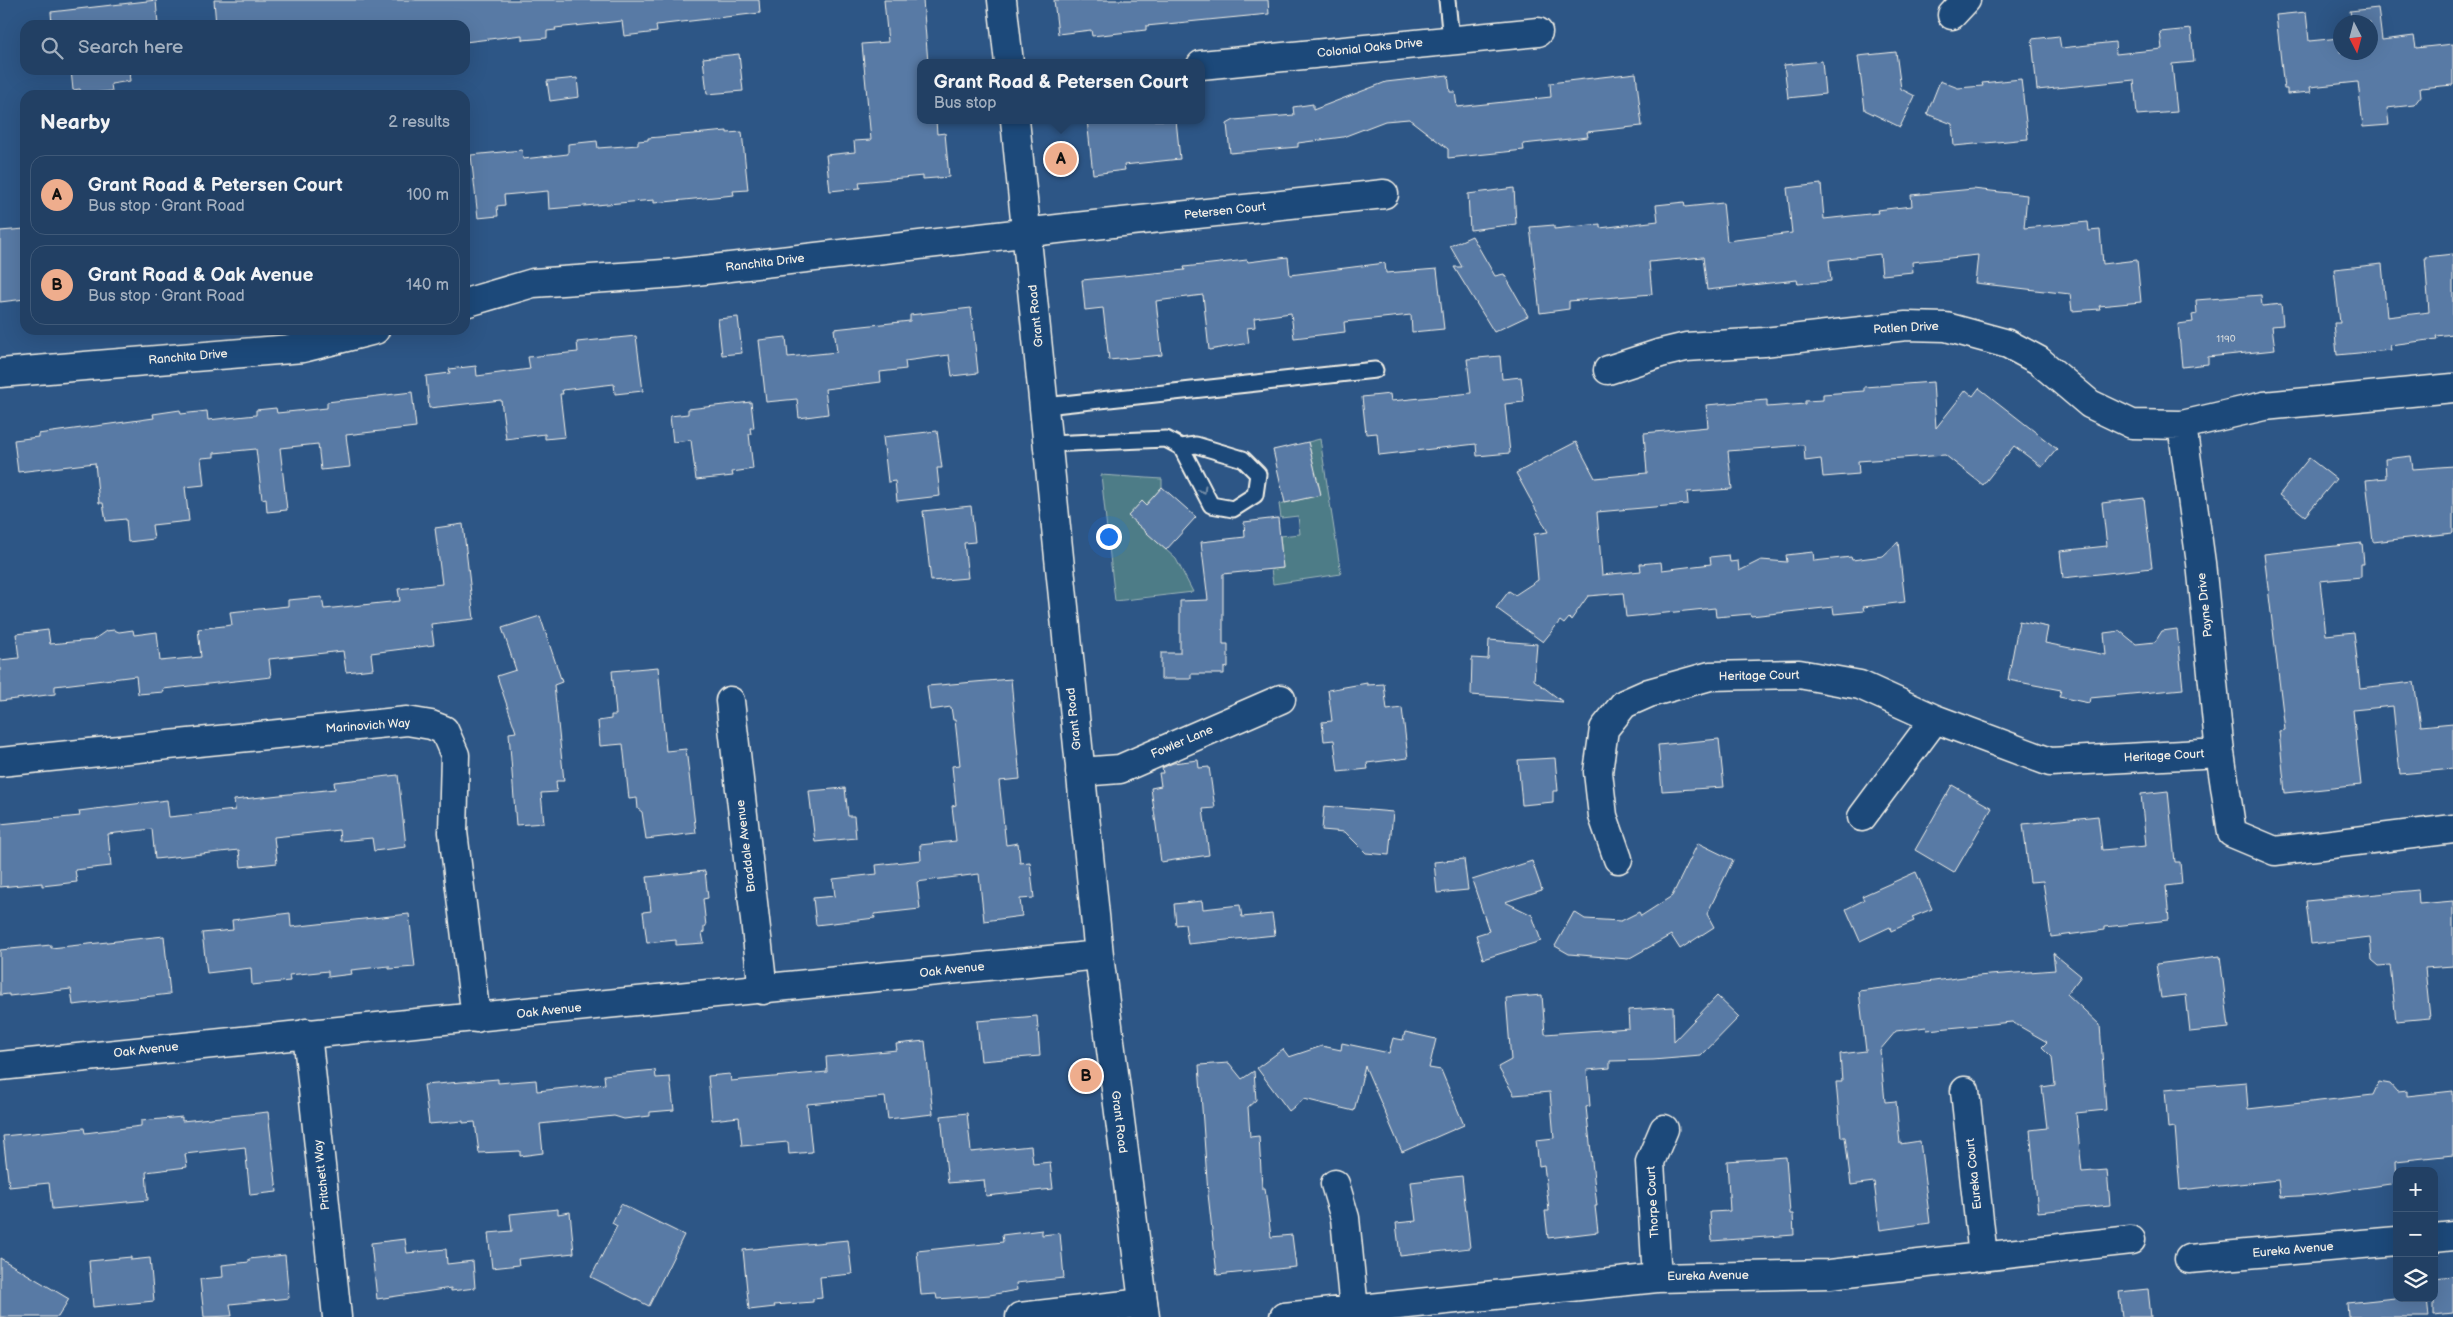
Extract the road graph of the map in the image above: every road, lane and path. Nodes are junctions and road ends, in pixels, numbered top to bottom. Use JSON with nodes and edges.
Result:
{"nodes":[{"id":1,"x":1002,"y":0,"type":"edge"},
{"id":2,"x":1447,"y":0,"type":"edge"},
{"id":3,"x":1538,"y":32,"type":"dead end"},
{"id":4,"x":1451,"y":40,"type":"junction"},
{"id":5,"x":1009,"y":59,"type":"edge"},
{"id":6,"x":1205,"y":65,"type":"edge"},
{"id":7,"x":1015,"y":124,"type":"edge"},
{"id":8,"x":1384,"y":194,"type":"dead end"},
{"id":9,"x":1066,"y":228,"type":"joint"},
{"id":10,"x":1027,"y":233,"type":"junction"},
{"id":11,"x":470,"y":302,"type":"edge"},
{"id":12,"x":355,"y":335,"type":"edge"},
{"id":13,"x":1375,"y":370,"type":"dead end"},
{"id":14,"x":1608,"y":370,"type":"dead end"},
{"id":15,"x":0,"y":373,"type":"edge"},
{"id":16,"x":2453,"y":388,"type":"edge"},
{"id":17,"x":1045,"y":406,"type":"junction"},
{"id":18,"x":2182,"y":425,"type":"junction"},
{"id":19,"x":1048,"y":444,"type":"junction"},
{"id":20,"x":1181,"y":447,"type":"junction"},
{"id":21,"x":1281,"y":699,"type":"dead end"},
{"id":22,"x":730,"y":701,"type":"dead end"},
{"id":23,"x":1935,"y":719,"type":"junction"},
{"id":24,"x":2220,"y":753,"type":"junction"},
{"id":25,"x":0,"y":762,"type":"edge"},
{"id":26,"x":1080,"y":772,"type":"junction"},
{"id":27,"x":1862,"y":817,"type":"dead end"},
{"id":28,"x":2453,"y":829,"type":"edge"},
{"id":29,"x":1618,"y":858,"type":"dead end"},
{"id":30,"x":1099,"y":955,"type":"junction"},
{"id":31,"x":763,"y":990,"type":"junction"},
{"id":32,"x":476,"y":1018,"type":"junction"},
{"id":33,"x":307,"y":1032,"type":"junction"},
{"id":34,"x":0,"y":1066,"type":"edge"},
{"id":35,"x":1965,"y":1091,"type":"dead end"},
{"id":36,"x":1664,"y":1129,"type":"dead end"},
{"id":37,"x":1335,"y":1184,"type":"dead end"},
{"id":38,"x":2453,"y":1236,"type":"edge"},
{"id":39,"x":2438,"y":1238,"type":"edge"},
{"id":40,"x":2131,"y":1240,"type":"dead end"},
{"id":41,"x":2393,"y":1241,"type":"edge"},
{"id":42,"x":1983,"y":1257,"type":"junction"},
{"id":43,"x":2189,"y":1259,"type":"dead end"},
{"id":44,"x":1657,"y":1278,"type":"junction"},
{"id":45,"x":1144,"y":1310,"type":"edge"},
{"id":46,"x":1354,"y":1310,"type":"junction"},
{"id":47,"x":337,"y":1317,"type":"edge"},
{"id":48,"x":1020,"y":1317,"type":"edge"},
{"id":49,"x":1284,"y":1317,"type":"edge"}],
"edges":[{"from":1,"to":5,"type":"street"},
{"from":2,"to":4,"type":"lane"},
{"from":3,"to":4,"type":"street","name":"Colonial Oaks Drive"},
{"from":4,"to":6,"type":"street","name":"Colonial Oaks Drive"},
{"from":7,"to":10,"type":"street","name":"Grant Road"},
{"from":8,"to":9,"type":"street","name":"Petersen Court"},
{"from":9,"to":10,"type":"street","name":"Ranchita Drive"},
{"from":10,"to":11,"type":"street","name":"Ranchita Drive"},
{"from":10,"to":17,"type":"street","name":"Grant Road"},
{"from":12,"to":15,"type":"street","name":"Ranchita Drive"},
{"from":13,"to":17,"type":"lane"},
{"from":14,"to":18,"type":"street","name":"Patlen Drive"},
{"from":16,"to":18,"type":"street"},
{"from":17,"to":19,"type":"street","name":"Grant Road"},
{"from":18,"to":24,"type":"street","name":"Payne Drive"},
{"from":19,"to":20,"type":"lane"},
{"from":19,"to":26,"type":"street","name":"Grant Road"},
{"from":20,"to":20,"type":"lane","one_way":true},
{"from":21,"to":26,"type":"street","name":"Fowler Lane"},
{"from":22,"to":31,"type":"street","name":"Braddale Avenue"},
{"from":23,"to":24,"type":"street","name":"Heritage Court"},
{"from":23,"to":27,"type":"street"},
{"from":23,"to":29,"type":"street","name":"Heritage Court"},
{"from":24,"to":28,"type":"street","name":"Payne Drive"},
{"from":25,"to":32,"type":"street","name":"Marinovich Way"},
{"from":26,"to":30,"type":"street","name":"Grant Road"},
{"from":30,"to":31,"type":"street","name":"Oak Avenue"},
{"from":30,"to":45,"type":"street","name":"Grant Road"},
{"from":31,"to":32,"type":"street","name":"Oak Avenue"},
{"from":32,"to":33,"type":"street","name":"Oak Avenue"},
{"from":33,"to":34,"type":"street","name":"Oak Avenue"},
{"from":33,"to":47,"type":"street","name":"Pritchett Way"},
{"from":35,"to":42,"type":"street","name":"Eureka Court"},
{"from":36,"to":44,"type":"street","name":"Thorpe Court"},
{"from":37,"to":46,"type":"street"},
{"from":38,"to":39,"type":"street"},
{"from":40,"to":42,"type":"street","name":"Eureka Avenue"},
{"from":41,"to":43,"type":"street","name":"Eureka Avenue"},
{"from":42,"to":44,"type":"street","name":"Eureka Avenue"},
{"from":44,"to":46,"type":"street","name":"Eureka Avenue"},
{"from":45,"to":48,"type":"street"},
{"from":46,"to":49,"type":"street","name":"Eureka Avenue"}]}
